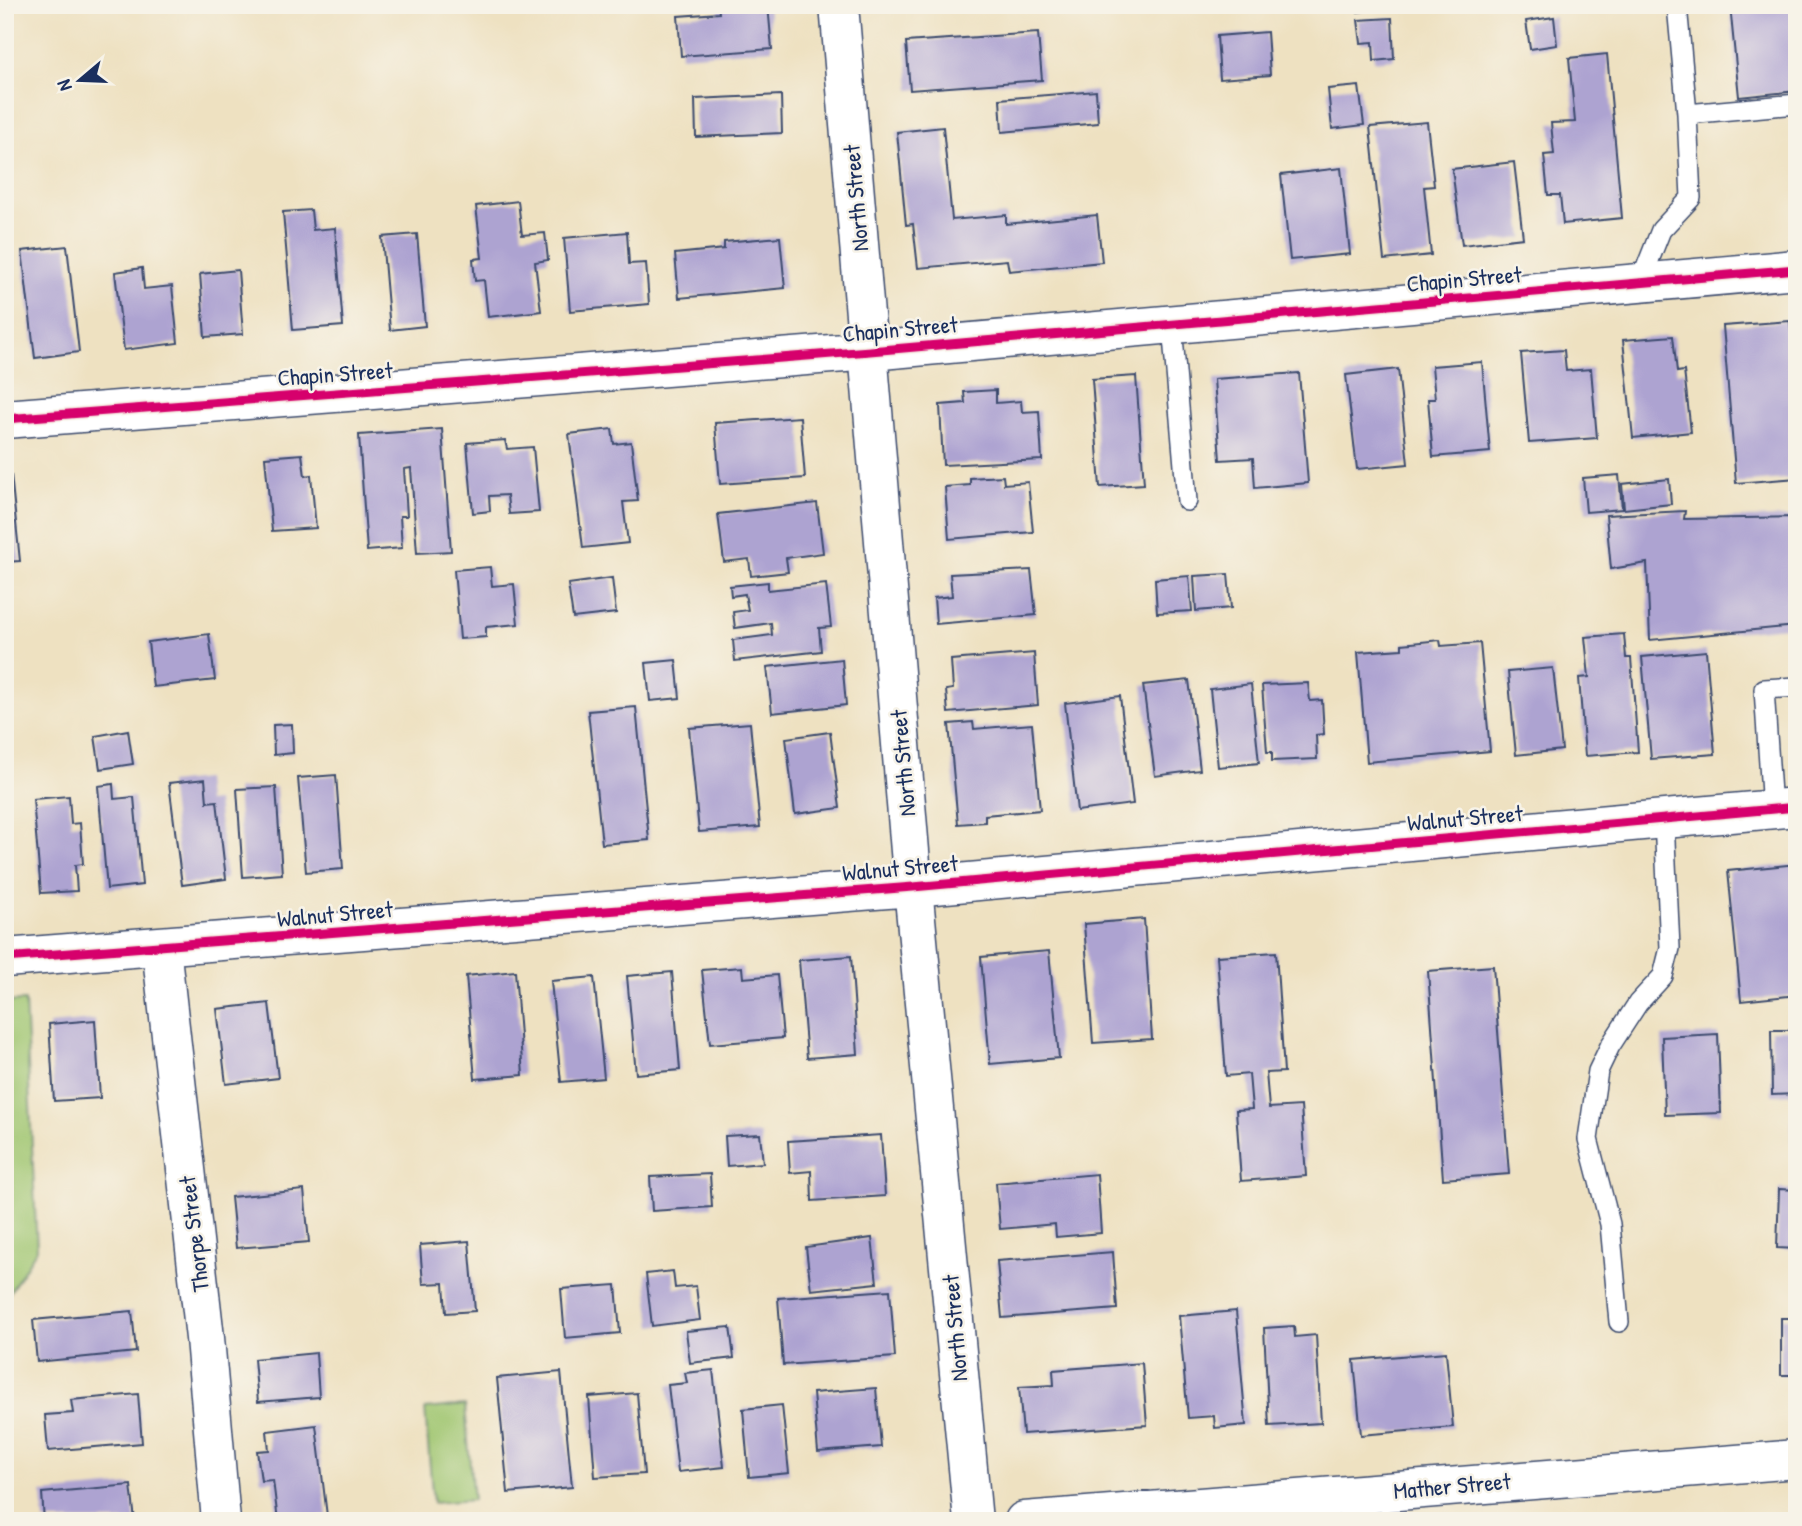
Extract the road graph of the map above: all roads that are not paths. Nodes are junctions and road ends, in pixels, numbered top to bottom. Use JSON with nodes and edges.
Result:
{"nodes":[{"id":1,"x":839,"y":5,"type":"edge"},
{"id":2,"x":1677,"y":5,"type":"edge"},
{"id":3,"x":1797,"y":104,"type":"edge"},
{"id":4,"x":1687,"y":114,"type":"junction"},
{"id":5,"x":1797,"y":270,"type":"edge"},
{"id":6,"x":1640,"y":283,"type":"junction"},
{"id":7,"x":1172,"y":325,"type":"junction"},
{"id":8,"x":870,"y":351,"type":"junction"},
{"id":9,"x":5,"y":419,"type":"edge"},
{"id":10,"x":1187,"y":501,"type":"dead end"},
{"id":11,"x":1797,"y":687,"type":"edge"},
{"id":12,"x":1784,"y":808,"type":"edge"},
{"id":13,"x":1664,"y":820,"type":"junction"},
{"id":14,"x":913,"y":887,"type":"junction"},
{"id":15,"x":161,"y":947,"type":"junction"},
{"id":16,"x":5,"y":958,"type":"edge"},
{"id":17,"x":1619,"y":1322,"type":"dead end"},
{"id":18,"x":1797,"y":1459,"type":"edge"},
{"id":19,"x":221,"y":1521,"type":"edge"},
{"id":20,"x":973,"y":1521,"type":"edge"},
{"id":21,"x":1024,"y":1521,"type":"edge"}],
"edges":[{"from":1,"to":8,"type":"street","name":"North Street"},
{"from":2,"to":4,"type":"lane"},
{"from":3,"to":4,"type":"lane"},
{"from":4,"to":6,"type":"lane"},
{"from":5,"to":6,"type":"street","name":"Chapin Street"},
{"from":6,"to":7,"type":"street","name":"Chapin Street"},
{"from":7,"to":8,"type":"street","name":"Chapin Street"},
{"from":7,"to":10,"type":"lane"},
{"from":8,"to":9,"type":"street","name":"Chapin Street"},
{"from":8,"to":14,"type":"street","name":"North Street"},
{"from":11,"to":12,"type":"lane"},
{"from":12,"to":13,"type":"street","name":"Walnut Street"},
{"from":13,"to":14,"type":"street","name":"Walnut Street"},
{"from":13,"to":17,"type":"lane"},
{"from":14,"to":15,"type":"street","name":"Walnut Street"},
{"from":14,"to":20,"type":"street","name":"North Street"},
{"from":15,"to":16,"type":"street","name":"Walnut Street"},
{"from":15,"to":19,"type":"street","name":"Thorpe Street"},
{"from":18,"to":21,"type":"street","name":"Mather Street"}]}
